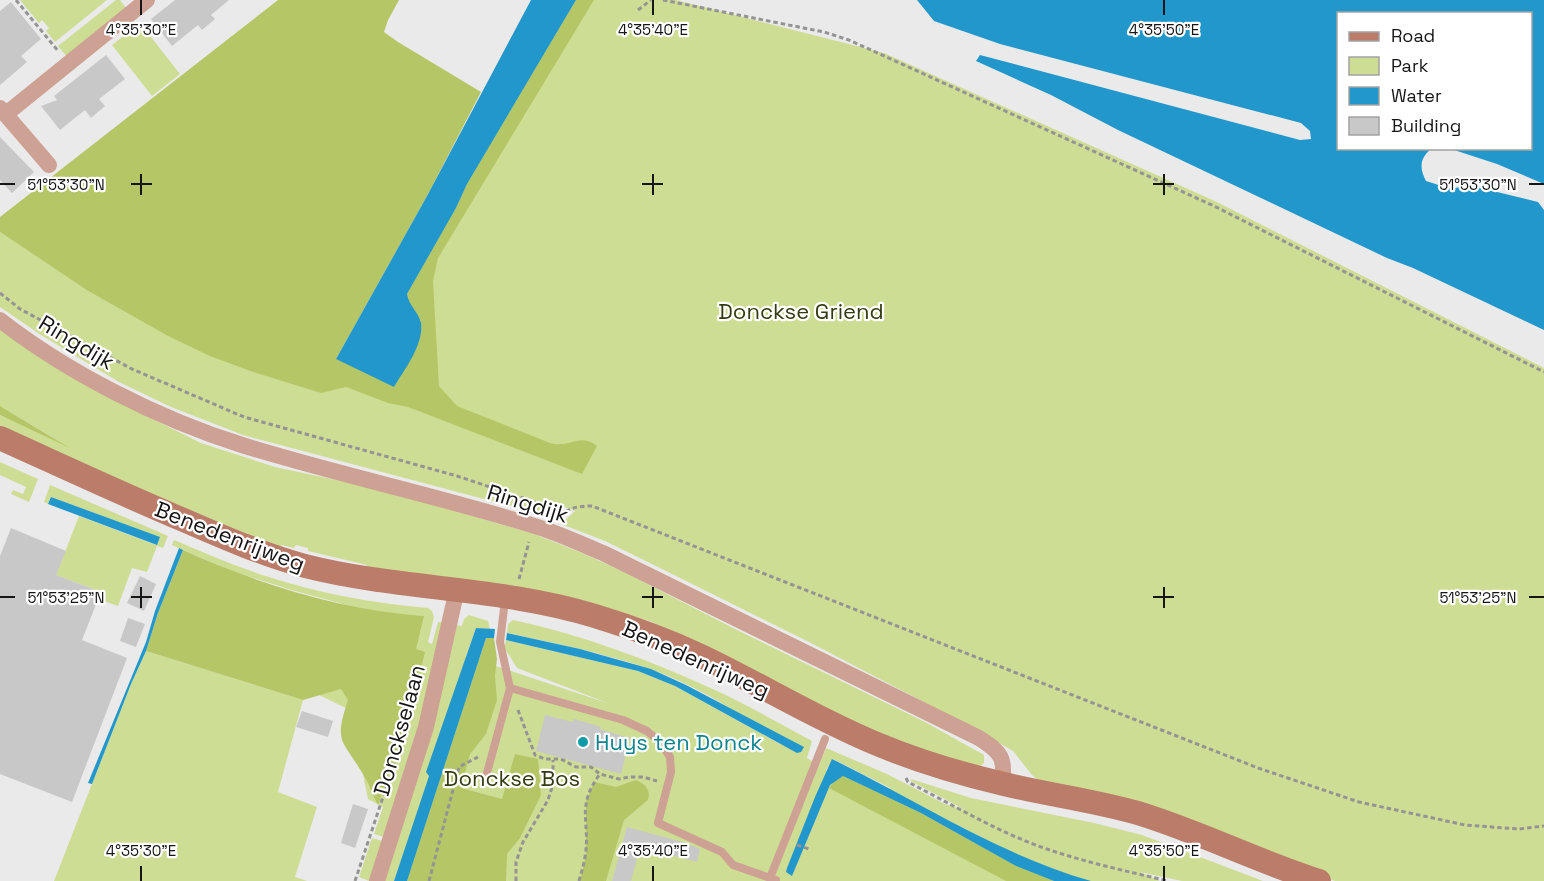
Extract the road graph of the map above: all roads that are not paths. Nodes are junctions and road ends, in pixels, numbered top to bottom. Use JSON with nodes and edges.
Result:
{"nodes":[{"id":1,"x":147,"y":0,"type":"edge"},
{"id":2,"x":3,"y":111,"type":"edge"},
{"id":3,"x":49,"y":165,"type":"dead end"},
{"id":4,"x":0,"y":320,"type":"edge"},
{"id":5,"x":0,"y":438,"type":"edge"},
{"id":6,"x":457,"y":589,"type":"junction"},
{"id":7,"x":506,"y":596,"type":"junction"},
{"id":8,"x":510,"y":688,"type":"junction"},
{"id":9,"x":825,"y":739,"type":"dead end"},
{"id":10,"x":487,"y":773,"type":"dead end"},
{"id":11,"x":1002,"y":784,"type":"junction"},
{"id":12,"x":773,"y":879,"type":"edge"},
{"id":13,"x":377,"y":881,"type":"edge"},
{"id":14,"x":1319,"y":881,"type":"edge"}],
"edges":[{"from":1,"to":2,"type":"street"},
{"from":2,"to":3,"type":"street"},
{"from":4,"to":11,"type":"street","name":"Ringdijk"},
{"from":5,"to":6,"type":"street","name":"Benedenrijweg"},
{"from":6,"to":7,"type":"street","name":"Benedenrijweg"},
{"from":6,"to":13,"type":"street","name":"Donckselaan"},
{"from":7,"to":8,"type":"lane"},
{"from":7,"to":11,"type":"street","name":"Benedenrijweg"},
{"from":8,"to":10,"type":"lane"},
{"from":8,"to":12,"type":"lane"},
{"from":9,"to":12,"type":"lane"},
{"from":11,"to":14,"type":"street","name":"Benedenrijweg"}]}
